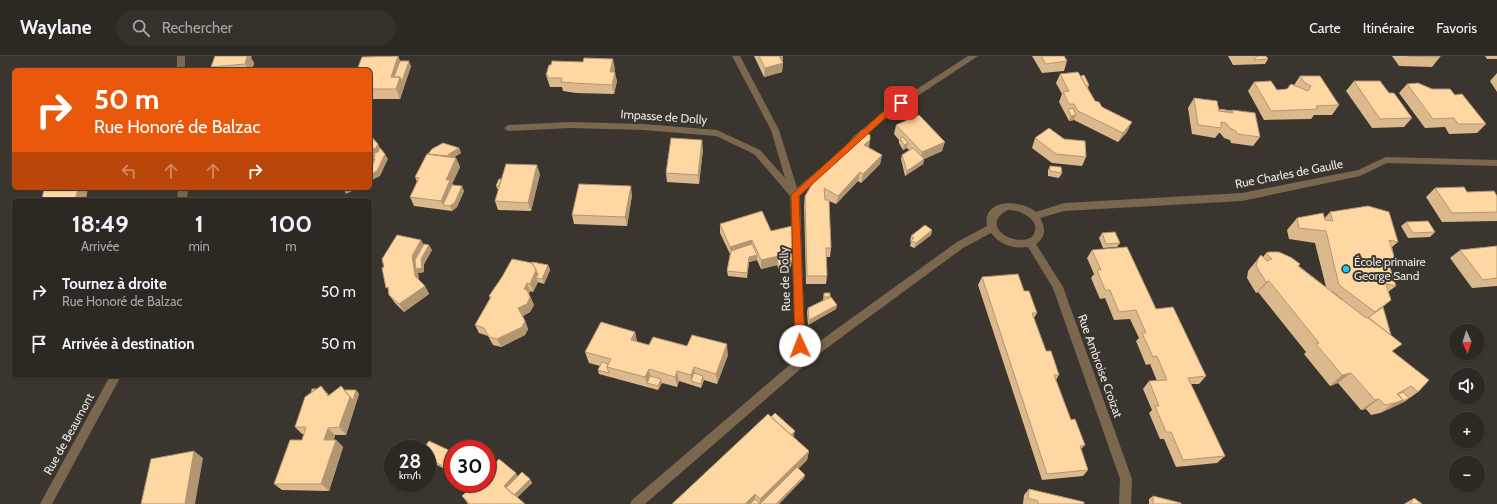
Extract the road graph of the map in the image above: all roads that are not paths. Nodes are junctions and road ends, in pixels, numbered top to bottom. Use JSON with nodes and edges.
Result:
{"nodes":[{"id":1,"x":181,"y":56,"type":"edge"},
{"id":2,"x":736,"y":56,"type":"edge"},
{"id":3,"x":974,"y":56,"type":"edge"},
{"id":4,"x":181,"y":68,"type":"edge"},
{"id":5,"x":508,"y":128,"type":"dead end"},
{"id":6,"x":848,"y":148,"type":"edge"},
{"id":7,"x":836,"y":158,"type":"edge"},
{"id":8,"x":1497,"y":163,"type":"edge"},
{"id":9,"x":795,"y":195,"type":"junction"},
{"id":10,"x":1035,"y":216,"type":"junction"},
{"id":11,"x":992,"y":228,"type":"junction"},
{"id":12,"x":1030,"y":242,"type":"junction"},
{"id":13,"x":808,"y":356,"type":"junction"},
{"id":14,"x":115,"y":378,"type":"edge"},
{"id":15,"x":46,"y":504,"type":"edge"},
{"id":16,"x":636,"y":504,"type":"edge"},
{"id":17,"x":1125,"y":504,"type":"edge"}],
"edges":[{"from":1,"to":4,"type":"street"},
{"from":2,"to":9,"type":"street","name":"Rue de Dolly"},
{"from":3,"to":6,"type":"street"},
{"from":5,"to":9,"type":"street","name":"Impasse de Dolly"},
{"from":7,"to":9,"type":"street"},
{"from":8,"to":10,"type":"street","name":"Rue Charles de Gaulle"},
{"from":9,"to":13,"type":"street","name":"Rue de Dolly"},
{"from":10,"to":11,"type":"street"},
{"from":10,"to":12,"type":"street"},
{"from":11,"to":12,"type":"street"},
{"from":11,"to":13,"type":"street"},
{"from":12,"to":17,"type":"street","name":"Rue Ambroise Croizat"},
{"from":13,"to":16,"type":"street"},
{"from":14,"to":15,"type":"street","name":"Rue de Beaumont"}]}
